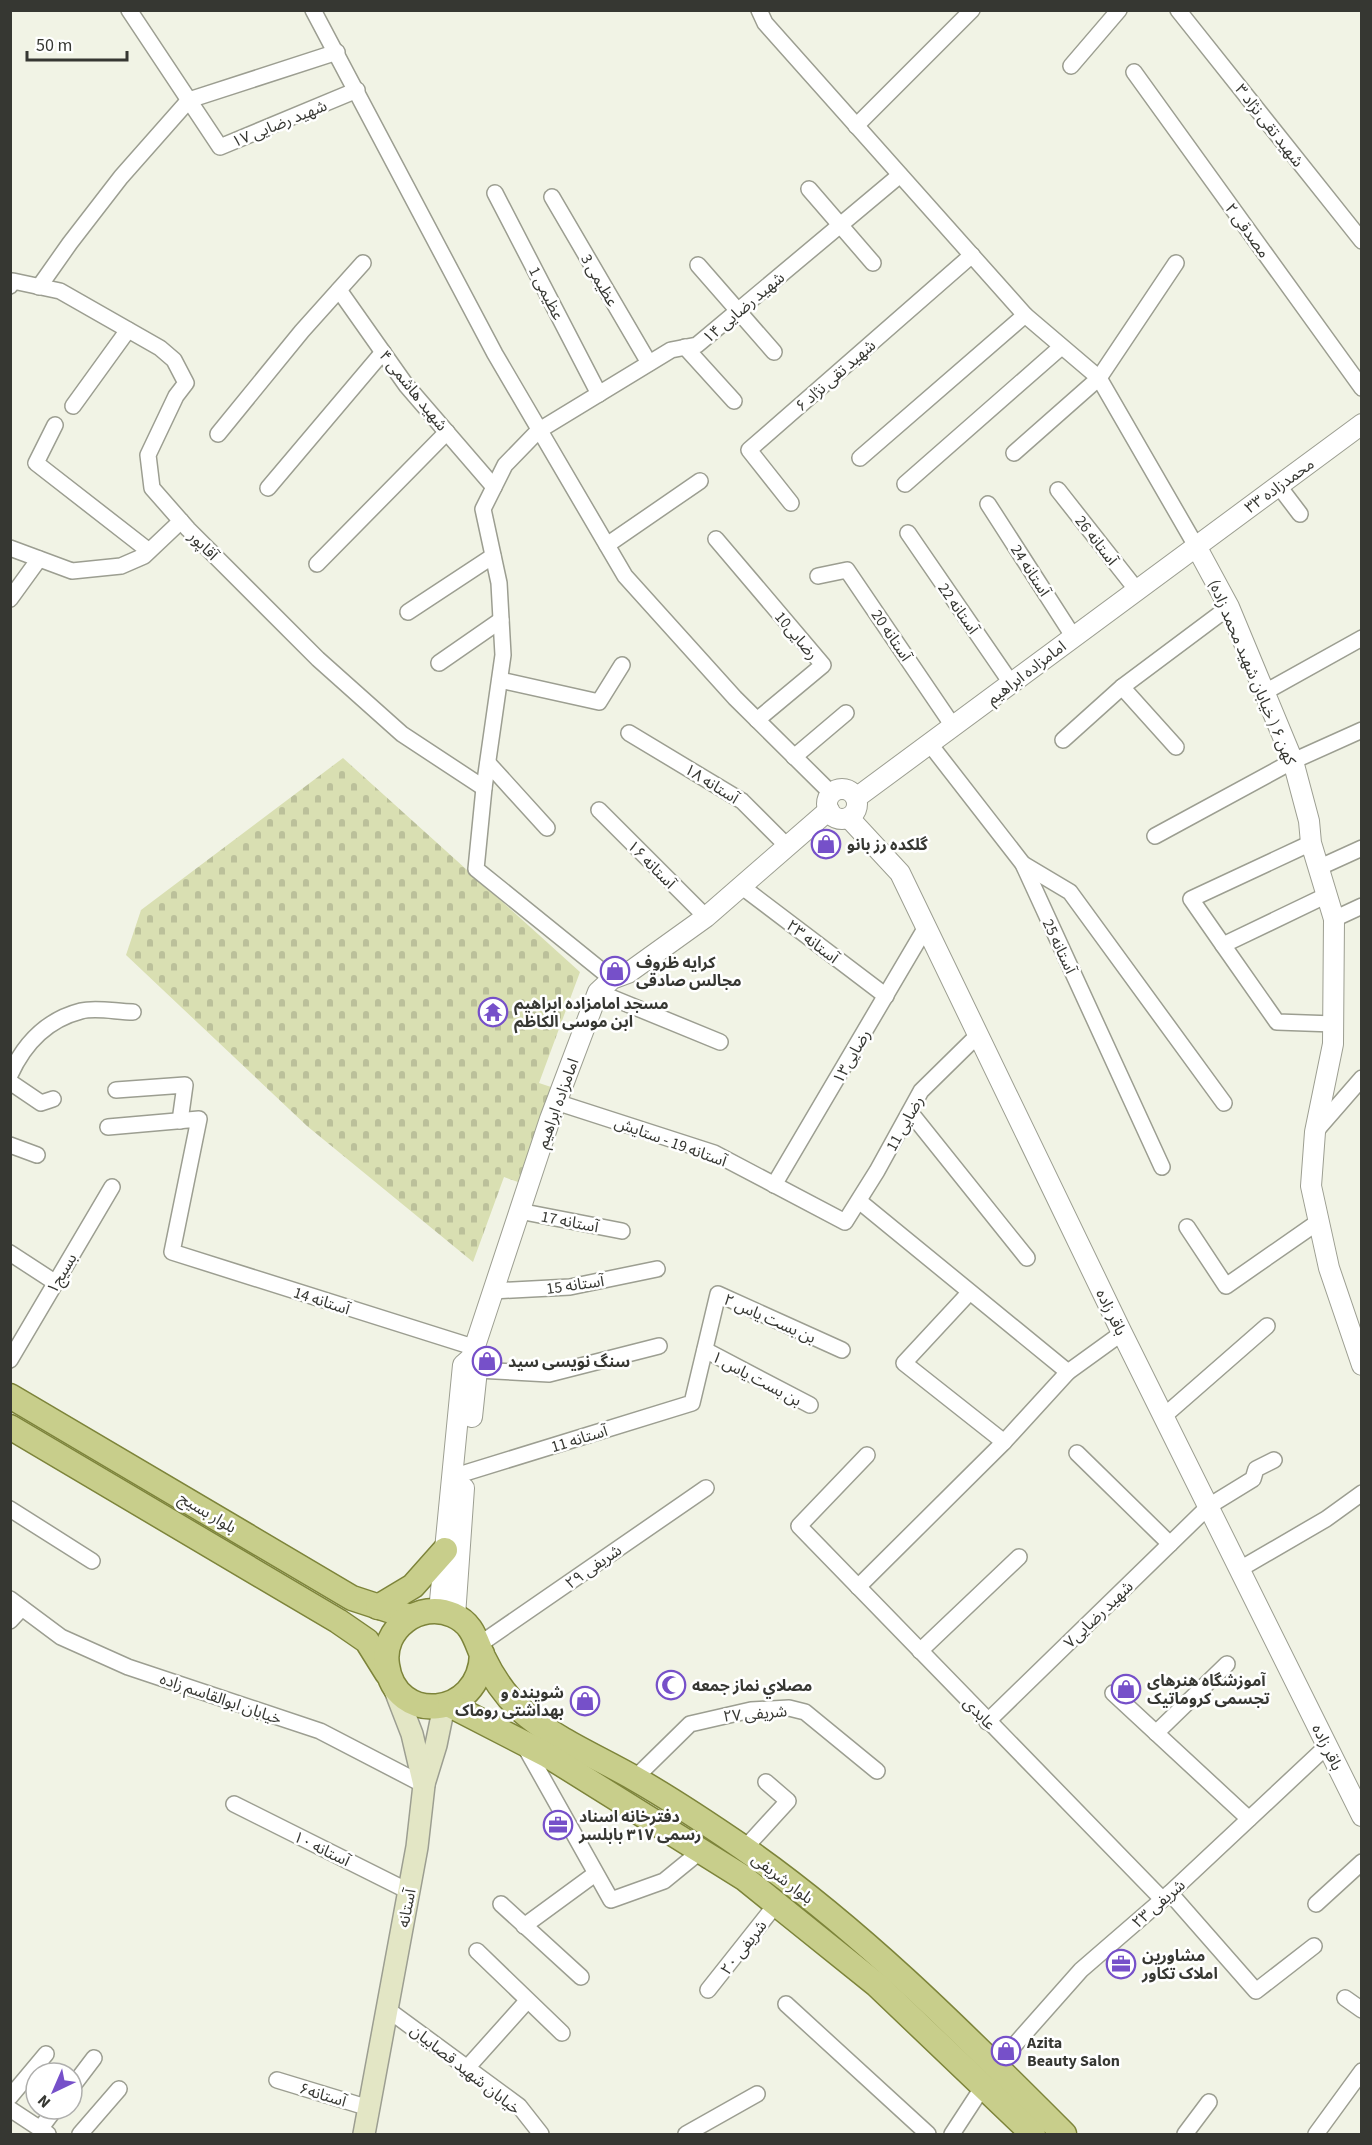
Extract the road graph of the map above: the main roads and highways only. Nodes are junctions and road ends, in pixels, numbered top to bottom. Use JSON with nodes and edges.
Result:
{"nodes":[{"id":1,"x":10,"y":1396,"type":"edge"},
{"id":2,"x":10,"y":1427,"type":"edge"},
{"id":3,"x":445,"y":1550,"type":"road end"},
{"id":4,"x":378,"y":1607,"type":"junction"},
{"id":5,"x":410,"y":1617,"type":"junction"},
{"id":6,"x":481,"y":1649,"type":"junction"},
{"id":7,"x":391,"y":1680,"type":"junction"},
{"id":8,"x":447,"y":1705,"type":"junction"},
{"id":9,"x":522,"y":1710,"type":"junction"},
{"id":10,"x":515,"y":1737,"type":"junction"},
{"id":11,"x":423,"y":1785,"type":"junction"},
{"id":12,"x":990,"y":2076,"type":"junction"},
{"id":13,"x":364,"y":2134,"type":"edge"},
{"id":14,"x":1033,"y":2134,"type":"edge"},
{"id":15,"x":1064,"y":2134,"type":"edge"}],
"edges":[{"from":1,"to":4,"type":"main road","name":"بلوار بسیج"},
{"from":2,"to":7,"type":"main road","name":"بلوار بسیج"},
{"from":3,"to":4,"type":"main road"},
{"from":4,"to":5,"type":"main road","name":"بلوار بسیج"},
{"from":5,"to":6,"type":"main road"},
{"from":5,"to":7,"type":"main road"},
{"from":6,"to":8,"type":"main road"},
{"from":6,"to":9,"type":"main road","name":"بلوار شریفی"},
{"from":7,"to":8,"type":"main road"},
{"from":7,"to":11,"type":"main road","name":"آستانه"},
{"from":8,"to":10,"type":"main road","name":"بلوار شریفی"},
{"from":8,"to":11,"type":"main road"},
{"from":9,"to":10,"type":"main road"},
{"from":9,"to":12,"type":"main road","name":"بلوار شریفی"},
{"from":10,"to":12,"type":"main road","name":"بلوار شریفی"},
{"from":11,"to":13,"type":"main road","name":"آستانه"},
{"from":12,"to":14,"type":"main road","name":"بلوار شریفی"},
{"from":12,"to":15,"type":"main road","name":"بلوار شریفی"}]}
